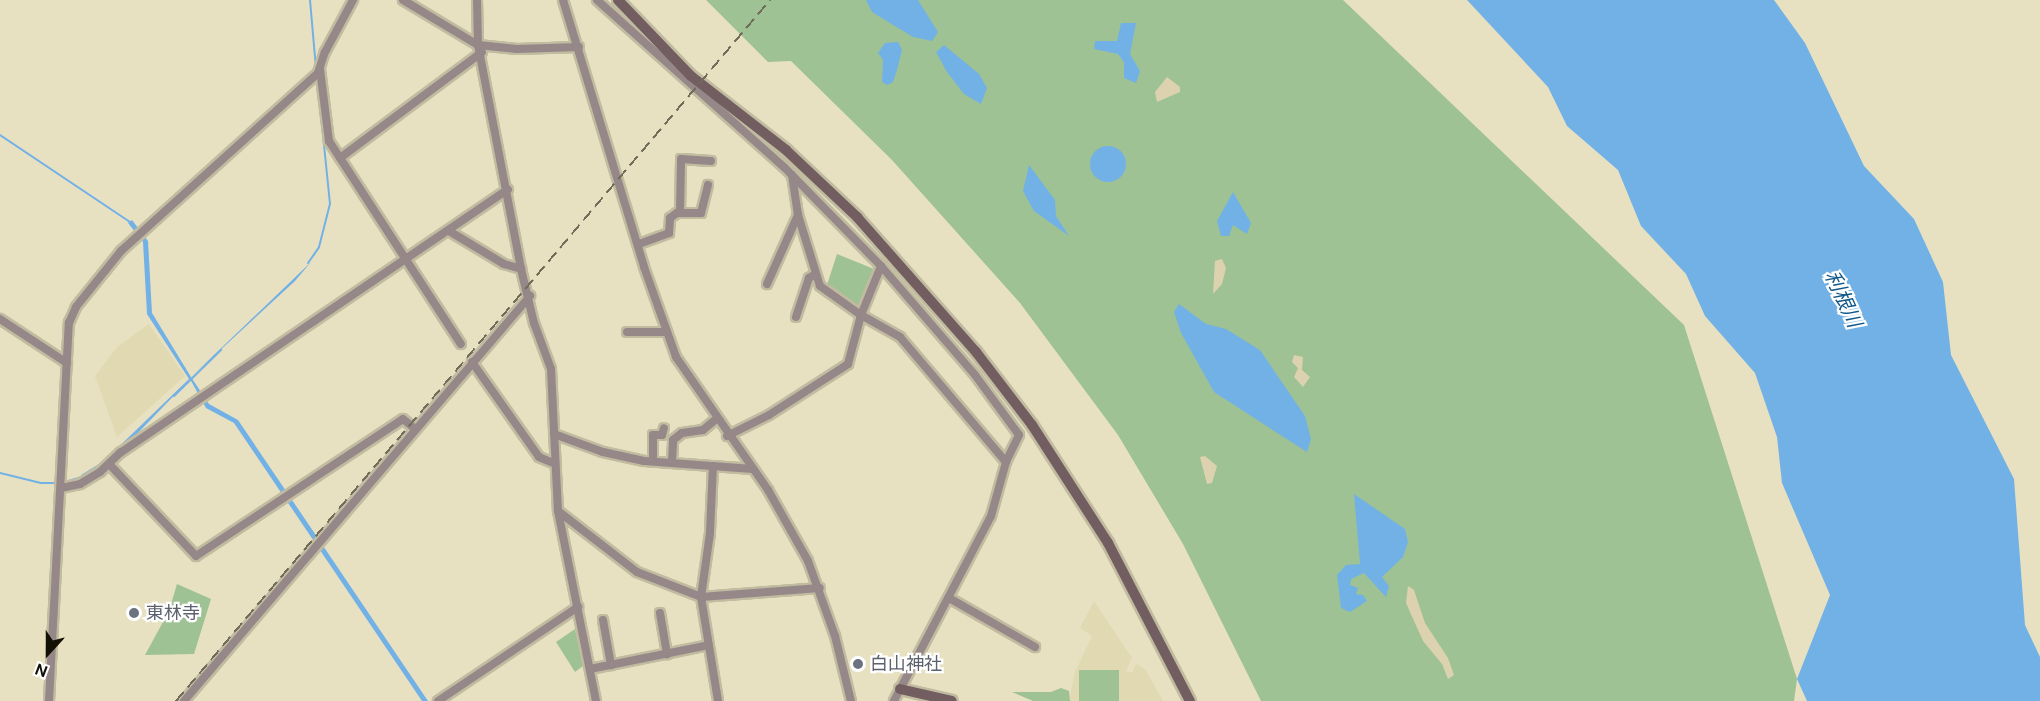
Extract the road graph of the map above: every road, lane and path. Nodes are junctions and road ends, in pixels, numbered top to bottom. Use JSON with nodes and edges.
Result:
{"nodes":[{"id":1,"x":352,"y":0,"type":"edge"},
{"id":2,"x":403,"y":0,"type":"edge"},
{"id":3,"x":477,"y":0,"type":"edge"},
{"id":4,"x":563,"y":0,"type":"edge"},
{"id":5,"x":597,"y":0,"type":"edge"},
{"id":6,"x":618,"y":0,"type":"edge"},
{"id":7,"x":579,"y":47,"type":"junction"},
{"id":8,"x":480,"y":49,"type":"junction"},
{"id":9,"x":317,"y":73,"type":"junction"},
{"id":10,"x":340,"y":158,"type":"junction"},
{"id":11,"x":711,"y":161,"type":"dead end"},
{"id":12,"x":792,"y":175,"type":"junction"},
{"id":13,"x":708,"y":185,"type":"dead end"},
{"id":14,"x":508,"y":189,"type":"junction"},
{"id":15,"x":680,"y":213,"type":"junction"},
{"id":16,"x":798,"y":214,"type":"junction"},
{"id":17,"x":450,"y":231,"type":"junction"},
{"id":18,"x":639,"y":244,"type":"junction"},
{"id":19,"x":407,"y":259,"type":"junction"},
{"id":20,"x":881,"y":266,"type":"junction"},
{"id":21,"x":521,"y":269,"type":"junction"},
{"id":22,"x":814,"y":275,"type":"junction"},
{"id":23,"x":767,"y":284,"type":"dead end"},
{"id":24,"x":530,"y":296,"type":"junction"},
{"id":25,"x":861,"y":315,"type":"junction"},
{"id":26,"x":796,"y":317,"type":"dead end"},
{"id":27,"x":0,"y":319,"type":"edge"},
{"id":28,"x":627,"y":332,"type":"dead end"},
{"id":29,"x":667,"y":332,"type":"junction"},
{"id":30,"x":461,"y":344,"type":"dead end"},
{"id":31,"x":472,"y":362,"type":"junction"},
{"id":32,"x":67,"y":363,"type":"junction"},
{"id":33,"x":716,"y":419,"type":"junction"},
{"id":34,"x":414,"y":428,"type":"junction"},
{"id":35,"x":664,"y":428,"type":"dead end"},
{"id":36,"x":554,"y":434,"type":"junction"},
{"id":37,"x":727,"y":436,"type":"junction"},
{"id":38,"x":653,"y":461,"type":"junction"},
{"id":39,"x":672,"y":462,"type":"junction"},
{"id":40,"x":1006,"y":462,"type":"junction"},
{"id":41,"x":553,"y":463,"type":"junction"},
{"id":42,"x":110,"y":465,"type":"junction"},
{"id":43,"x":713,"y":466,"type":"junction"},
{"id":44,"x":753,"y":469,"type":"junction"},
{"id":45,"x":61,"y":488,"type":"junction"},
{"id":46,"x":558,"y":511,"type":"junction"},
{"id":47,"x":820,"y":588,"type":"junction"},
{"id":48,"x":701,"y":597,"type":"junction"},
{"id":49,"x":949,"y":598,"type":"junction"},
{"id":50,"x":578,"y":607,"type":"junction"},
{"id":51,"x":660,"y":613,"type":"dead end"},
{"id":52,"x":603,"y":620,"type":"dead end"},
{"id":53,"x":709,"y":645,"type":"junction"},
{"id":54,"x":1035,"y":646,"type":"dead end"},
{"id":55,"x":668,"y":654,"type":"junction"},
{"id":56,"x":611,"y":665,"type":"junction"},
{"id":57,"x":590,"y":669,"type":"junction"},
{"id":58,"x":900,"y":689,"type":"junction"},
{"id":59,"x":920,"y":698,"type":"edge"},
{"id":60,"x":49,"y":701,"type":"edge"},
{"id":61,"x":184,"y":701,"type":"edge"},
{"id":62,"x":438,"y":701,"type":"edge"},
{"id":63,"x":596,"y":701,"type":"edge"},
{"id":64,"x":718,"y":701,"type":"edge"},
{"id":65,"x":850,"y":701,"type":"edge"},
{"id":66,"x":894,"y":701,"type":"edge"},
{"id":67,"x":952,"y":701,"type":"edge"},
{"id":68,"x":1190,"y":701,"type":"edge"}],
"edges":[{"from":1,"to":9,"type":"street"},
{"from":2,"to":8,"type":"street"},
{"from":3,"to":8,"type":"street"},
{"from":4,"to":7,"type":"street"},
{"from":5,"to":12,"type":"street"},
{"from":6,"to":68,"type":"street"},
{"from":7,"to":8,"type":"street"},
{"from":7,"to":18,"type":"street"},
{"from":8,"to":10,"type":"street"},
{"from":8,"to":14,"type":"street"},
{"from":9,"to":10,"type":"street"},
{"from":9,"to":32,"type":"street"},
{"from":10,"to":19,"type":"street"},
{"from":11,"to":15,"type":"street"},
{"from":12,"to":16,"type":"street"},
{"from":12,"to":20,"type":"street"},
{"from":13,"to":15,"type":"street"},
{"from":14,"to":17,"type":"street"},
{"from":14,"to":21,"type":"street"},
{"from":15,"to":18,"type":"street"},
{"from":16,"to":22,"type":"street"},
{"from":16,"to":23,"type":"street"},
{"from":17,"to":19,"type":"street"},
{"from":17,"to":21,"type":"street"},
{"from":18,"to":29,"type":"street"},
{"from":19,"to":30,"type":"street"},
{"from":19,"to":42,"type":"street"},
{"from":20,"to":25,"type":"street"},
{"from":20,"to":40,"type":"street"},
{"from":21,"to":24,"type":"street"},
{"from":22,"to":25,"type":"street"},
{"from":22,"to":26,"type":"street"},
{"from":24,"to":31,"type":"street"},
{"from":24,"to":36,"type":"street"},
{"from":25,"to":37,"type":"street"},
{"from":25,"to":40,"type":"street"},
{"from":27,"to":32,"type":"street"},
{"from":28,"to":29,"type":"street"},
{"from":29,"to":33,"type":"street"},
{"from":31,"to":34,"type":"street"},
{"from":31,"to":41,"type":"street"},
{"from":32,"to":45,"type":"street"},
{"from":33,"to":37,"type":"street"},
{"from":33,"to":39,"type":"street"},
{"from":34,"to":42,"type":"street"},
{"from":34,"to":61,"type":"street"},
{"from":35,"to":38,"type":"street"},
{"from":36,"to":38,"type":"street"},
{"from":36,"to":41,"type":"street"},
{"from":37,"to":44,"type":"street"},
{"from":38,"to":39,"type":"street"},
{"from":39,"to":43,"type":"street"},
{"from":40,"to":49,"type":"street"},
{"from":41,"to":46,"type":"street"},
{"from":42,"to":45,"type":"street"},
{"from":43,"to":44,"type":"street"},
{"from":43,"to":48,"type":"street"},
{"from":44,"to":47,"type":"street"},
{"from":45,"to":60,"type":"street"},
{"from":46,"to":48,"type":"street"},
{"from":46,"to":50,"type":"street"},
{"from":47,"to":48,"type":"street"},
{"from":47,"to":65,"type":"street"},
{"from":48,"to":53,"type":"street"},
{"from":49,"to":54,"type":"street"},
{"from":49,"to":58,"type":"street"},
{"from":50,"to":57,"type":"street"},
{"from":50,"to":62,"type":"street"},
{"from":51,"to":55,"type":"street"},
{"from":52,"to":56,"type":"street"},
{"from":53,"to":55,"type":"street"},
{"from":53,"to":64,"type":"street"},
{"from":55,"to":56,"type":"street"},
{"from":56,"to":57,"type":"street"},
{"from":57,"to":63,"type":"street"},
{"from":58,"to":59,"type":"street"},
{"from":58,"to":66,"type":"street"},
{"from":59,"to":67,"type":"street"}]}
